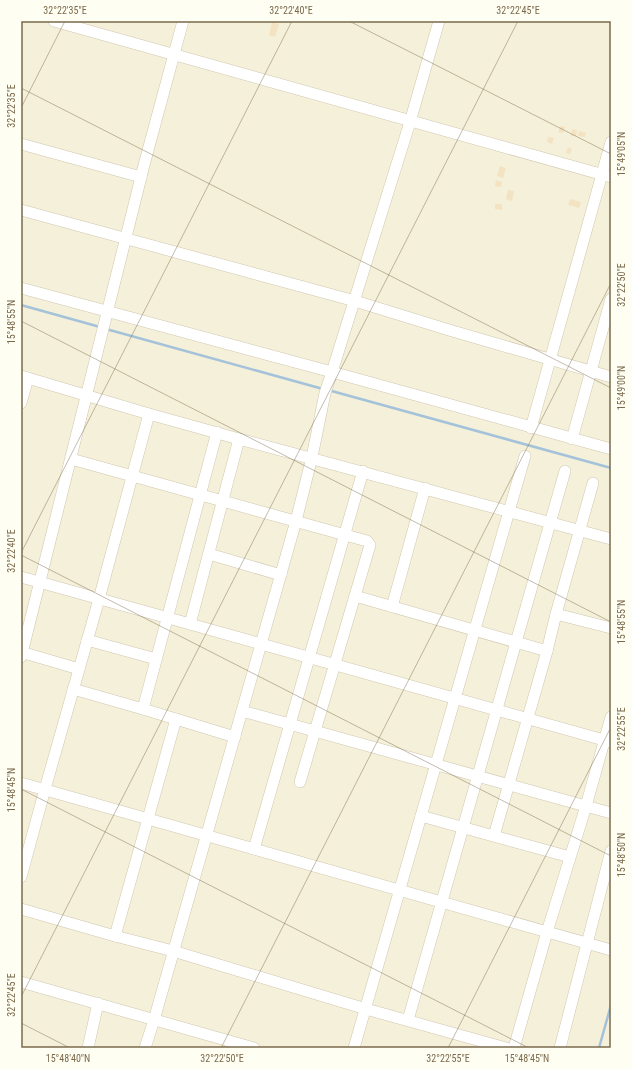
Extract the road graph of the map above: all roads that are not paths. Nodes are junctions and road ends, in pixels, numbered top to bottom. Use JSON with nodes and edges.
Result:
{"nodes":[{"id":1,"x":54,"y":21,"type":"edge"},
{"id":2,"x":183,"y":21,"type":"edge"},
{"id":3,"x":439,"y":21,"type":"edge"},
{"id":4,"x":174,"y":55,"type":"junction"},
{"id":5,"x":410,"y":122,"type":"junction"},
{"id":6,"x":611,"y":142,"type":"edge"},
{"id":7,"x":21,"y":144,"type":"edge"},
{"id":8,"x":606,"y":176,"type":"edge"},
{"id":9,"x":141,"y":177,"type":"junction"},
{"id":10,"x":21,"y":210,"type":"edge"},
{"id":11,"x":126,"y":239,"type":"junction"},
{"id":12,"x":21,"y":288,"type":"edge"},
{"id":13,"x":355,"y":300,"type":"junction"},
{"id":14,"x":611,"y":302,"type":"edge"},
{"id":15,"x":108,"y":312,"type":"junction"},
{"id":16,"x":550,"y":360,"type":"junction"},
{"id":17,"x":591,"y":371,"type":"junction"},
{"id":18,"x":332,"y":372,"type":"junction"},
{"id":19,"x":24,"y":377,"type":"edge"},
{"id":20,"x":611,"y":377,"type":"edge"},
{"id":21,"x":87,"y":396,"type":"junction"},
{"id":22,"x":21,"y":403,"type":"edge"},
{"id":23,"x":149,"y":414,"type":"junction"},
{"id":24,"x":531,"y":428,"type":"junction"},
{"id":25,"x":217,"y":432,"type":"junction"},
{"id":26,"x":239,"y":439,"type":"junction"},
{"id":27,"x":572,"y":439,"type":"junction"},
{"id":28,"x":611,"y":450,"type":"edge"},
{"id":29,"x":525,"y":456,"type":"dead end"},
{"id":30,"x":312,"y":457,"type":"junction"},
{"id":31,"x":71,"y":459,"type":"junction"},
{"id":32,"x":363,"y":471,"type":"junction"},
{"id":33,"x":565,"y":471,"type":"dead end"},
{"id":34,"x":132,"y":476,"type":"junction"},
{"id":35,"x":594,"y":483,"type":"dead end"},
{"id":36,"x":426,"y":488,"type":"junction"},
{"id":37,"x":200,"y":495,"type":"junction"},
{"id":38,"x":223,"y":501,"type":"junction"},
{"id":39,"x":510,"y":511,"type":"junction"},
{"id":40,"x":296,"y":521,"type":"junction"},
{"id":41,"x":550,"y":522,"type":"junction"},
{"id":42,"x":580,"y":530,"type":"junction"},
{"id":43,"x":345,"y":535,"type":"junction"},
{"id":44,"x":611,"y":539,"type":"edge"},
{"id":45,"x":208,"y":554,"type":"junction"},
{"id":46,"x":281,"y":575,"type":"junction"},
{"id":47,"x":21,"y":577,"type":"edge"},
{"id":48,"x":40,"y":582,"type":"junction"},
{"id":49,"x":355,"y":596,"type":"junction"},
{"id":50,"x":99,"y":598,"type":"junction"},
{"id":51,"x":392,"y":607,"type":"junction"},
{"id":52,"x":556,"y":614,"type":"junction"},
{"id":53,"x":167,"y":618,"type":"junction"},
{"id":54,"x":190,"y":624,"type":"junction"},
{"id":55,"x":611,"y":628,"type":"edge"},
{"id":56,"x":475,"y":630,"type":"junction"},
{"id":57,"x":87,"y":640,"type":"junction"},
{"id":58,"x":516,"y":641,"type":"junction"},
{"id":59,"x":261,"y":644,"type":"junction"},
{"id":60,"x":547,"y":651,"type":"junction"},
{"id":61,"x":21,"y":654,"type":"edge"},
{"id":62,"x":309,"y":658,"type":"junction"},
{"id":63,"x":156,"y":659,"type":"junction"},
{"id":64,"x":334,"y":665,"type":"junction"},
{"id":65,"x":79,"y":669,"type":"junction"},
{"id":66,"x":73,"y":689,"type":"junction"},
{"id":67,"x":455,"y":699,"type":"junction"},
{"id":68,"x":143,"y":709,"type":"junction"},
{"id":69,"x":497,"y":710,"type":"junction"},
{"id":70,"x":242,"y":711,"type":"junction"},
{"id":71,"x":611,"y":717,"type":"edge"},
{"id":72,"x":176,"y":719,"type":"junction"},
{"id":73,"x":527,"y":719,"type":"junction"},
{"id":74,"x":290,"y":724,"type":"junction"},
{"id":75,"x":315,"y":731,"type":"junction"},
{"id":76,"x":235,"y":737,"type":"junction"},
{"id":77,"x":608,"y":742,"type":"edge"},
{"id":78,"x":436,"y":764,"type":"junction"},
{"id":79,"x":478,"y":776,"type":"junction"},
{"id":80,"x":300,"y":782,"type":"dead end"},
{"id":81,"x":21,"y":783,"type":"edge"},
{"id":82,"x":509,"y":785,"type":"junction"},
{"id":83,"x":45,"y":789,"type":"junction"},
{"id":84,"x":586,"y":806,"type":"junction"},
{"id":85,"x":611,"y":813,"type":"edge"},
{"id":86,"x":421,"y":816,"type":"junction"},
{"id":87,"x":148,"y":818,"type":"junction"},
{"id":88,"x":463,"y":828,"type":"junction"},
{"id":89,"x":207,"y":835,"type":"junction"},
{"id":90,"x":494,"y":836,"type":"junction"},
{"id":91,"x":254,"y":849,"type":"junction"},
{"id":92,"x":611,"y":851,"type":"edge"},
{"id":93,"x":570,"y":857,"type":"junction"},
{"id":94,"x":21,"y":878,"type":"edge"},
{"id":95,"x":400,"y":890,"type":"junction"},
{"id":96,"x":442,"y":902,"type":"junction"},
{"id":97,"x":21,"y":909,"type":"edge"},
{"id":98,"x":547,"y":932,"type":"junction"},
{"id":99,"x":115,"y":936,"type":"junction"},
{"id":100,"x":587,"y":943,"type":"junction"},
{"id":101,"x":611,"y":950,"type":"edge"},
{"id":102,"x":173,"y":951,"type":"junction"},
{"id":103,"x":21,"y":982,"type":"edge"},
{"id":104,"x":98,"y":1003,"type":"junction"},
{"id":105,"x":366,"y":1008,"type":"junction"},
{"id":106,"x":154,"y":1020,"type":"junction"},
{"id":107,"x":408,"y":1020,"type":"junction"},
{"id":108,"x":473,"y":1043,"type":"edge"},
{"id":109,"x":88,"y":1048,"type":"edge"},
{"id":110,"x":145,"y":1048,"type":"edge"},
{"id":111,"x":254,"y":1048,"type":"edge"},
{"id":112,"x":354,"y":1048,"type":"edge"},
{"id":113,"x":506,"y":1048,"type":"edge"},
{"id":114,"x":514,"y":1048,"type":"edge"},
{"id":115,"x":560,"y":1048,"type":"edge"}],
"edges":[{"from":1,"to":4,"type":"street"},
{"from":2,"to":4,"type":"street"},
{"from":3,"to":5,"type":"street"},
{"from":4,"to":5,"type":"street"},
{"from":4,"to":9,"type":"street"},
{"from":5,"to":8,"type":"street"},
{"from":5,"to":13,"type":"street"},
{"from":6,"to":8,"type":"street"},
{"from":7,"to":9,"type":"street"},
{"from":8,"to":16,"type":"street"},
{"from":9,"to":11,"type":"street"},
{"from":10,"to":11,"type":"street"},
{"from":11,"to":13,"type":"street"},
{"from":11,"to":15,"type":"street"},
{"from":12,"to":15,"type":"street"},
{"from":13,"to":16,"type":"street"},
{"from":13,"to":18,"type":"street"},
{"from":14,"to":17,"type":"street"},
{"from":15,"to":18,"type":"street"},
{"from":15,"to":21,"type":"street"},
{"from":16,"to":17,"type":"street"},
{"from":16,"to":24,"type":"street"},
{"from":17,"to":20,"type":"street"},
{"from":17,"to":27,"type":"street"},
{"from":18,"to":24,"type":"street"},
{"from":18,"to":30,"type":"street"},
{"from":19,"to":21,"type":"street"},
{"from":19,"to":22,"type":"street"},
{"from":21,"to":23,"type":"street"},
{"from":21,"to":31,"type":"street"},
{"from":23,"to":25,"type":"street"},
{"from":23,"to":34,"type":"street"},
{"from":24,"to":27,"type":"street"},
{"from":25,"to":26,"type":"street"},
{"from":25,"to":37,"type":"street"},
{"from":26,"to":30,"type":"street"},
{"from":26,"to":38,"type":"street"},
{"from":27,"to":28,"type":"street"},
{"from":29,"to":39,"type":"street"},
{"from":30,"to":32,"type":"street"},
{"from":30,"to":40,"type":"street"},
{"from":31,"to":34,"type":"street"},
{"from":31,"to":48,"type":"street"},
{"from":32,"to":36,"type":"street"},
{"from":32,"to":43,"type":"street"},
{"from":33,"to":41,"type":"street"},
{"from":34,"to":37,"type":"street"},
{"from":34,"to":50,"type":"street"},
{"from":35,"to":42,"type":"street"},
{"from":36,"to":39,"type":"street"},
{"from":36,"to":51,"type":"street"},
{"from":37,"to":38,"type":"street"},
{"from":37,"to":53,"type":"street"},
{"from":38,"to":40,"type":"street"},
{"from":38,"to":45,"type":"street"},
{"from":39,"to":41,"type":"street"},
{"from":39,"to":56,"type":"street"},
{"from":40,"to":43,"type":"street"},
{"from":40,"to":46,"type":"street"},
{"from":41,"to":42,"type":"street"},
{"from":41,"to":58,"type":"street"},
{"from":42,"to":44,"type":"street"},
{"from":42,"to":52,"type":"street"},
{"from":43,"to":49,"type":"street"},
{"from":43,"to":62,"type":"street"},
{"from":45,"to":46,"type":"street"},
{"from":45,"to":54,"type":"street"},
{"from":46,"to":59,"type":"street"},
{"from":47,"to":48,"type":"street"},
{"from":48,"to":50,"type":"street"},
{"from":48,"to":61,"type":"street"},
{"from":49,"to":51,"type":"street"},
{"from":49,"to":64,"type":"street"},
{"from":50,"to":53,"type":"street"},
{"from":50,"to":57,"type":"street"},
{"from":51,"to":56,"type":"street"},
{"from":52,"to":55,"type":"street"},
{"from":52,"to":60,"type":"street"},
{"from":53,"to":54,"type":"street"},
{"from":53,"to":63,"type":"street"},
{"from":54,"to":59,"type":"street"},
{"from":56,"to":58,"type":"street"},
{"from":56,"to":67,"type":"street"},
{"from":57,"to":63,"type":"street"},
{"from":57,"to":65,"type":"street"},
{"from":58,"to":60,"type":"street"},
{"from":58,"to":69,"type":"street"},
{"from":59,"to":62,"type":"street"},
{"from":59,"to":70,"type":"street"},
{"from":60,"to":73,"type":"street"},
{"from":61,"to":65,"type":"street"},
{"from":62,"to":64,"type":"street"},
{"from":62,"to":74,"type":"street"},
{"from":63,"to":68,"type":"street"},
{"from":64,"to":67,"type":"street"},
{"from":64,"to":75,"type":"street"},
{"from":65,"to":66,"type":"street"},
{"from":66,"to":68,"type":"street"},
{"from":66,"to":83,"type":"street"},
{"from":67,"to":69,"type":"street"},
{"from":67,"to":78,"type":"street"},
{"from":68,"to":72,"type":"street"},
{"from":69,"to":73,"type":"street"},
{"from":69,"to":79,"type":"street"},
{"from":70,"to":74,"type":"street"},
{"from":70,"to":76,"type":"street"},
{"from":71,"to":77,"type":"street"},
{"from":72,"to":76,"type":"street"},
{"from":72,"to":87,"type":"street"},
{"from":73,"to":77,"type":"street"},
{"from":73,"to":82,"type":"street"},
{"from":74,"to":75,"type":"street"},
{"from":74,"to":91,"type":"street"},
{"from":75,"to":78,"type":"street"},
{"from":75,"to":80,"type":"street"},
{"from":76,"to":89,"type":"street"},
{"from":77,"to":84,"type":"street"},
{"from":78,"to":79,"type":"street"},
{"from":78,"to":86,"type":"street"},
{"from":79,"to":82,"type":"street"},
{"from":79,"to":88,"type":"street"},
{"from":81,"to":83,"type":"street"},
{"from":82,"to":84,"type":"street"},
{"from":82,"to":90,"type":"street"},
{"from":83,"to":87,"type":"street"},
{"from":83,"to":94,"type":"street"},
{"from":84,"to":85,"type":"street"},
{"from":84,"to":93,"type":"street"},
{"from":86,"to":88,"type":"street"},
{"from":86,"to":95,"type":"street"},
{"from":87,"to":89,"type":"street"},
{"from":87,"to":99,"type":"street"},
{"from":88,"to":90,"type":"street"},
{"from":88,"to":96,"type":"street"},
{"from":89,"to":91,"type":"street"},
{"from":89,"to":102,"type":"street"},
{"from":90,"to":93,"type":"street"},
{"from":91,"to":95,"type":"street"},
{"from":92,"to":100,"type":"street"},
{"from":93,"to":98,"type":"street"},
{"from":95,"to":96,"type":"street"},
{"from":95,"to":105,"type":"street"},
{"from":96,"to":98,"type":"street"},
{"from":96,"to":107,"type":"street"},
{"from":97,"to":99,"type":"street"},
{"from":98,"to":100,"type":"street"},
{"from":98,"to":114,"type":"street"},
{"from":99,"to":102,"type":"street"},
{"from":100,"to":101,"type":"street"},
{"from":100,"to":115,"type":"street"},
{"from":102,"to":105,"type":"street"},
{"from":102,"to":106,"type":"street"},
{"from":103,"to":104,"type":"street"},
{"from":104,"to":106,"type":"street"},
{"from":104,"to":109,"type":"street"},
{"from":105,"to":107,"type":"street"},
{"from":105,"to":112,"type":"street"},
{"from":106,"to":110,"type":"street"},
{"from":106,"to":111,"type":"street"},
{"from":107,"to":108,"type":"street"},
{"from":108,"to":113,"type":"street"}]}
